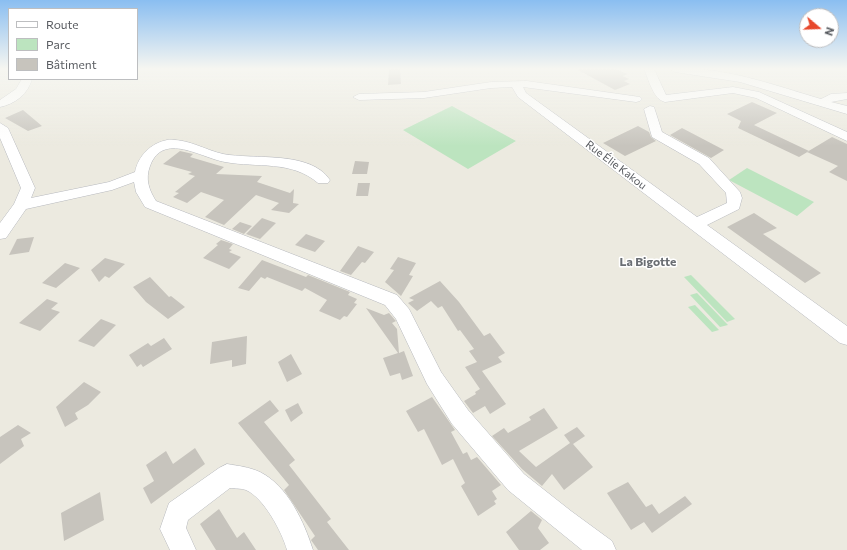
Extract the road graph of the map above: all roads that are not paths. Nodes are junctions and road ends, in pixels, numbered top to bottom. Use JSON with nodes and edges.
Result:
{"nodes":[{"id":1,"x":19,"y":95,"type":"edge"},
{"id":2,"x":428,"y":95,"type":"edge"},
{"id":3,"x":522,"y":95,"type":"edge"},
{"id":4,"x":641,"y":95,"type":"edge"},
{"id":5,"x":653,"y":95,"type":"edge"},
{"id":6,"x":661,"y":95,"type":"edge"},
{"id":7,"x":692,"y":95,"type":"edge"},
{"id":8,"x":757,"y":95,"type":"edge"},
{"id":9,"x":794,"y":95,"type":"edge"},
{"id":10,"x":847,"y":96,"type":"edge"},
{"id":11,"x":359,"y":97,"type":"dead end"},
{"id":12,"x":663,"y":98,"type":"junction"},
{"id":13,"x":822,"y":103,"type":"junction"},
{"id":14,"x":0,"y":104,"type":"edge"},
{"id":15,"x":650,"y":109,"type":"junction"},
{"id":16,"x":847,"y":110,"type":"edge"},
{"id":17,"x":0,"y":127,"type":"edge"},
{"id":18,"x":847,"y":138,"type":"edge"},
{"id":19,"x":140,"y":174,"type":"junction"},
{"id":20,"x":323,"y":180,"type":"dead end"},
{"id":21,"x":22,"y":205,"type":"junction"},
{"id":22,"x":696,"y":224,"type":"junction"},
{"id":23,"x":0,"y":234,"type":"edge"},
{"id":24,"x":847,"y":337,"type":"edge"},
{"id":25,"x":183,"y":550,"type":"edge"},
{"id":26,"x":300,"y":550,"type":"edge"},
{"id":27,"x":603,"y":550,"type":"edge"}],
"edges":[{"from":1,"to":14,"type":"street"},
{"from":2,"to":11,"type":"street"},
{"from":3,"to":22,"type":"street","name":"Rue Élie Kakou"},
{"from":4,"to":15,"type":"street"},
{"from":5,"to":12,"type":"street"},
{"from":6,"to":12,"type":"street"},
{"from":7,"to":12,"type":"street"},
{"from":8,"to":18,"type":"street"},
{"from":9,"to":13,"type":"street"},
{"from":10,"to":13,"type":"street"},
{"from":12,"to":15,"type":"street"},
{"from":13,"to":16,"type":"street"},
{"from":15,"to":22,"type":"street"},
{"from":17,"to":21,"type":"street"},
{"from":19,"to":20,"type":"street"},
{"from":19,"to":21,"type":"street"},
{"from":19,"to":27,"type":"street"},
{"from":21,"to":23,"type":"street"},
{"from":22,"to":24,"type":"street","name":"Rue Élie Kakou"},
{"from":25,"to":26,"type":"street"}]}
